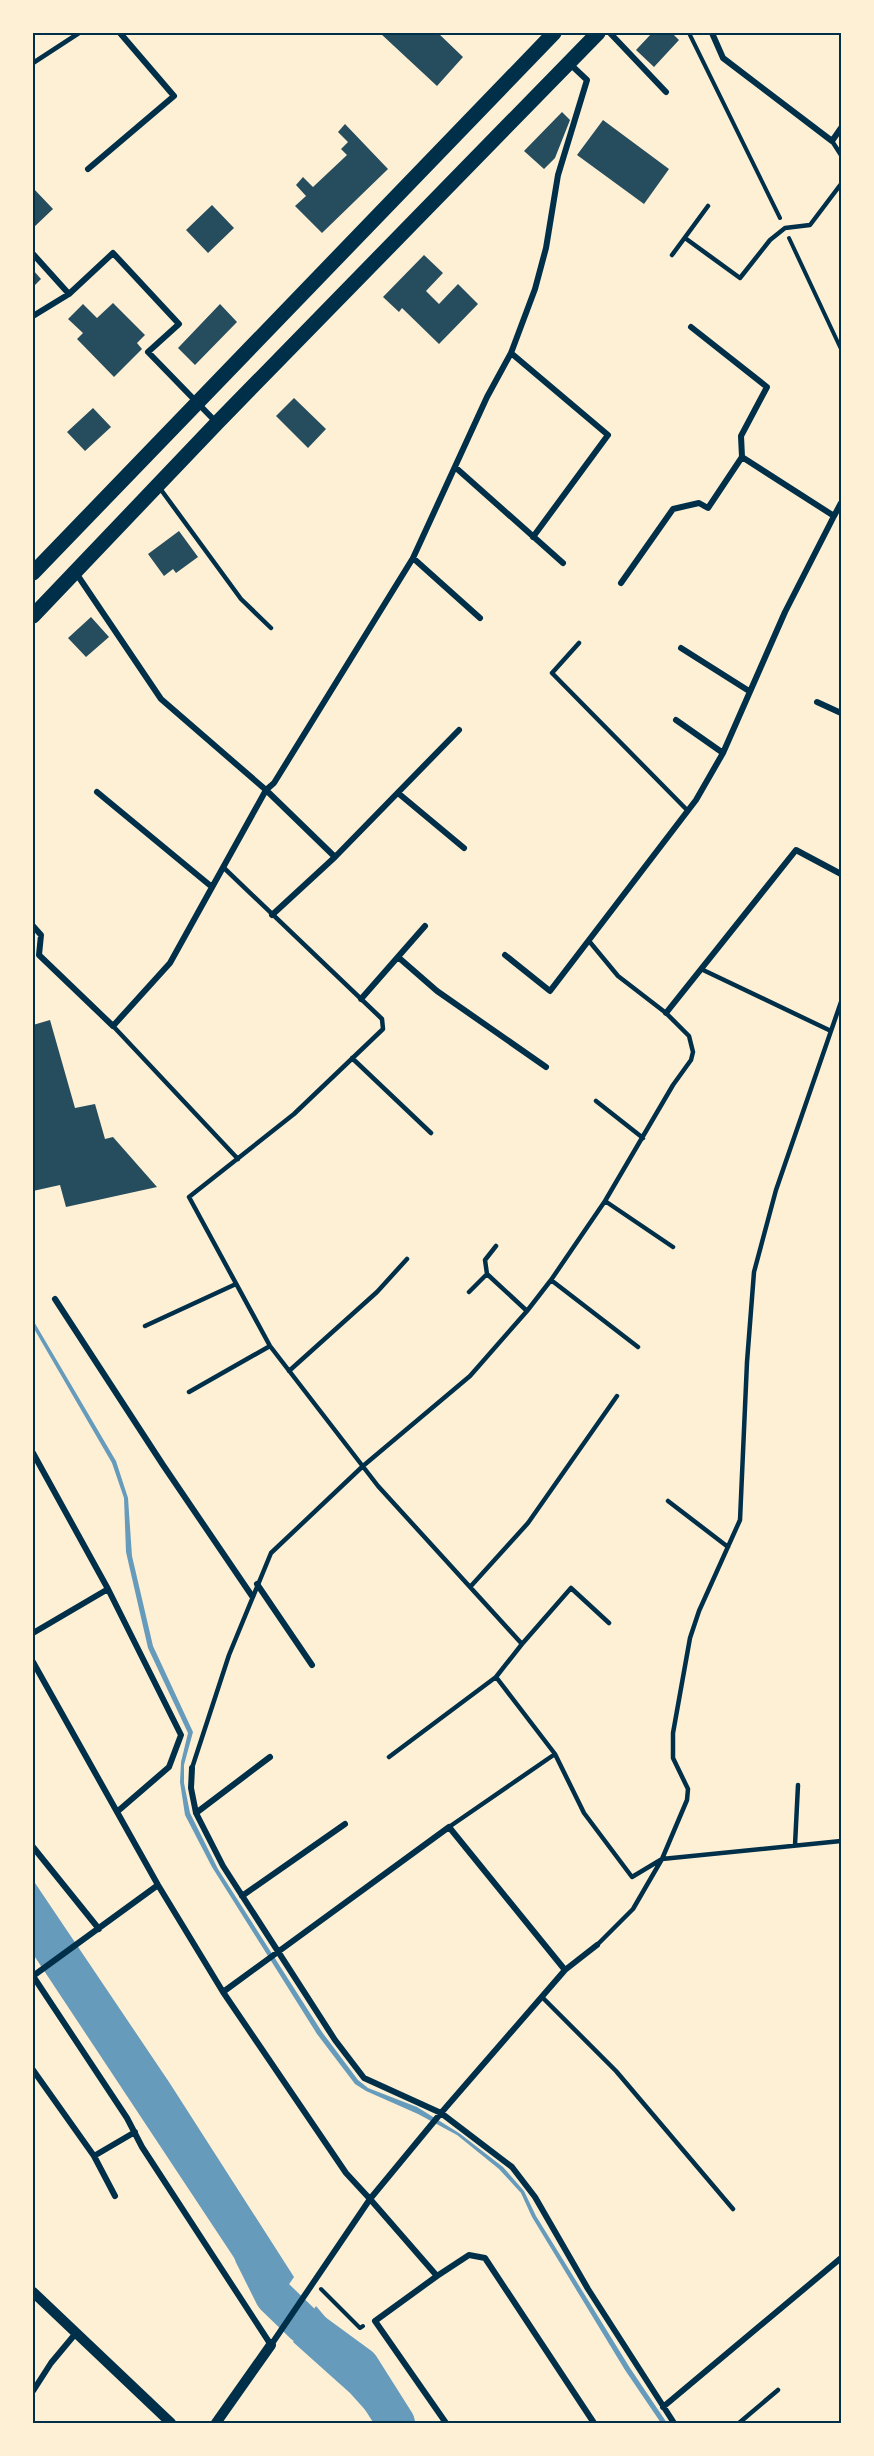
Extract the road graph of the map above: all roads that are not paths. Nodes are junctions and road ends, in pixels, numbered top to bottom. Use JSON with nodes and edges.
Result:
{"nodes":[{"id":1,"x":79,"y":33,"type":"edge"},
{"id":2,"x":120,"y":33,"type":"edge"},
{"id":3,"x":555,"y":33,"type":"edge"},
{"id":4,"x":598,"y":33,"type":"edge"},
{"id":5,"x":610,"y":33,"type":"edge"},
{"id":6,"x":712,"y":33,"type":"edge"},
{"id":7,"x":33,"y":63,"type":"edge"},
{"id":8,"x":570,"y":64,"type":"junction"},
{"id":9,"x":666,"y":92,"type":"dead end"},
{"id":10,"x":841,"y":128,"type":"edge"},
{"id":11,"x":832,"y":141,"type":"junction"},
{"id":12,"x":841,"y":155,"type":"edge"},
{"id":13,"x":88,"y":169,"type":"dead end"},
{"id":14,"x":841,"y":184,"type":"edge"},
{"id":15,"x":708,"y":206,"type":"dead end"},
{"id":16,"x":685,"y":238,"type":"junction"},
{"id":17,"x":33,"y":254,"type":"edge"},
{"id":18,"x":672,"y":255,"type":"dead end"},
{"id":19,"x":69,"y":294,"type":"junction"},
{"id":20,"x":33,"y":316,"type":"edge"},
{"id":21,"x":691,"y":327,"type":"dead end"},
{"id":22,"x":511,"y":353,"type":"junction"},
{"id":23,"x":197,"y":402,"type":"junction"},
{"id":24,"x":217,"y":423,"type":"junction"},
{"id":25,"x":742,"y":457,"type":"junction"},
{"id":26,"x":455,"y":466,"type":"junction"},
{"id":27,"x":159,"y":486,"type":"junction"},
{"id":28,"x":841,"y":503,"type":"edge"},
{"id":29,"x":834,"y":516,"type":"junction"},
{"id":30,"x":533,"y":537,"type":"junction"},
{"id":31,"x":413,"y":558,"type":"junction"},
{"id":32,"x":563,"y":563,"type":"dead end"},
{"id":33,"x":76,"y":572,"type":"junction"},
{"id":34,"x":33,"y":573,"type":"edge"},
{"id":35,"x":621,"y":583,"type":"dead end"},
{"id":36,"x":33,"y":616,"type":"edge"},
{"id":37,"x":480,"y":618,"type":"dead end"},
{"id":38,"x":271,"y":628,"type":"dead end"},
{"id":39,"x":579,"y":643,"type":"dead end"},
{"id":40,"x":681,"y":648,"type":"dead end"},
{"id":41,"x":749,"y":691,"type":"junction"},
{"id":42,"x":817,"y":702,"type":"dead end"},
{"id":43,"x":841,"y":713,"type":"edge"},
{"id":44,"x":676,"y":720,"type":"dead end"},
{"id":45,"x":459,"y":730,"type":"dead end"},
{"id":46,"x":723,"y":753,"type":"junction"},
{"id":47,"x":266,"y":790,"type":"junction"},
{"id":48,"x":97,"y":792,"type":"dead end"},
{"id":49,"x":398,"y":793,"type":"junction"},
{"id":50,"x":688,"y":811,"type":"junction"},
{"id":51,"x":464,"y":848,"type":"dead end"},
{"id":52,"x":335,"y":856,"type":"junction"},
{"id":53,"x":223,"y":867,"type":"junction"},
{"id":54,"x":841,"y":874,"type":"edge"},
{"id":55,"x":212,"y":887,"type":"junction"},
{"id":56,"x":272,"y":915,"type":"junction"},
{"id":57,"x":33,"y":926,"type":"edge"},
{"id":58,"x":425,"y":926,"type":"dead end"},
{"id":59,"x":589,"y":941,"type":"junction"},
{"id":60,"x":505,"y":956,"type":"dead end"},
{"id":61,"x":398,"y":957,"type":"junction"},
{"id":62,"x":701,"y":969,"type":"junction"},
{"id":63,"x":362,"y":999,"type":"junction"},
{"id":64,"x":841,"y":1002,"type":"edge"},
{"id":65,"x":666,"y":1013,"type":"junction"},
{"id":66,"x":112,"y":1026,"type":"junction"},
{"id":67,"x":831,"y":1031,"type":"junction"},
{"id":68,"x":352,"y":1058,"type":"junction"},
{"id":69,"x":546,"y":1067,"type":"dead end"},
{"id":70,"x":596,"y":1101,"type":"dead end"},
{"id":71,"x":431,"y":1133,"type":"dead end"},
{"id":72,"x":643,"y":1138,"type":"junction"},
{"id":73,"x":238,"y":1159,"type":"junction"},
{"id":74,"x":605,"y":1201,"type":"junction"},
{"id":75,"x":496,"y":1246,"type":"dead end"},
{"id":76,"x":673,"y":1247,"type":"dead end"},
{"id":77,"x":407,"y":1258,"type":"dead end"},
{"id":78,"x":487,"y":1274,"type":"junction"},
{"id":79,"x":551,"y":1280,"type":"junction"},
{"id":80,"x":236,"y":1284,"type":"junction"},
{"id":81,"x":469,"y":1292,"type":"dead end"},
{"id":82,"x":55,"y":1299,"type":"dead end"},
{"id":83,"x":527,"y":1311,"type":"junction"},
{"id":84,"x":145,"y":1326,"type":"dead end"},
{"id":85,"x":270,"y":1346,"type":"junction"},
{"id":86,"x":638,"y":1347,"type":"dead end"},
{"id":87,"x":289,"y":1371,"type":"junction"},
{"id":88,"x":189,"y":1392,"type":"dead end"},
{"id":89,"x":617,"y":1396,"type":"dead end"},
{"id":90,"x":33,"y":1453,"type":"edge"},
{"id":91,"x":363,"y":1466,"type":"junction"},
{"id":92,"x":668,"y":1501,"type":"dead end"},
{"id":93,"x":728,"y":1547,"type":"junction"},
{"id":94,"x":257,"y":1584,"type":"junction"},
{"id":95,"x":471,"y":1586,"type":"junction"},
{"id":96,"x":108,"y":1589,"type":"junction"},
{"id":97,"x":252,"y":1596,"type":"junction"},
{"id":98,"x":609,"y":1623,"type":"dead end"},
{"id":99,"x":33,"y":1633,"type":"edge"},
{"id":100,"x":522,"y":1644,"type":"junction"},
{"id":101,"x":33,"y":1662,"type":"edge"},
{"id":102,"x":312,"y":1665,"type":"dead end"},
{"id":103,"x":496,"y":1677,"type":"junction"},
{"id":104,"x":555,"y":1754,"type":"junction"},
{"id":105,"x":270,"y":1757,"type":"dead end"},
{"id":106,"x":389,"y":1757,"type":"dead end"},
{"id":107,"x":192,"y":1768,"type":"joint"},
{"id":108,"x":798,"y":1785,"type":"dead end"},
{"id":109,"x":118,"y":1810,"type":"junction"},
{"id":110,"x":196,"y":1813,"type":"junction"},
{"id":111,"x":345,"y":1824,"type":"dead end"},
{"id":112,"x":449,"y":1827,"type":"junction"},
{"id":113,"x":841,"y":1841,"type":"edge"},
{"id":114,"x":795,"y":1845,"type":"junction"},
{"id":115,"x":33,"y":1847,"type":"edge"},
{"id":116,"x":662,"y":1858,"type":"junction"},
{"id":117,"x":158,"y":1885,"type":"junction"},
{"id":118,"x":242,"y":1896,"type":"junction"},
{"id":119,"x":99,"y":1929,"type":"junction"},
{"id":120,"x":597,"y":1945,"type":"joint"},
{"id":121,"x":277,"y":1950,"type":"junction"},
{"id":122,"x":565,"y":1970,"type":"junction"},
{"id":123,"x":33,"y":1976,"type":"edge"},
{"id":124,"x":223,"y":1992,"type":"junction"},
{"id":125,"x":543,"y":1998,"type":"junction"},
{"id":126,"x":33,"y":2070,"type":"edge"},
{"id":127,"x":441,"y":2113,"type":"junction"},
{"id":128,"x":135,"y":2132,"type":"junction"},
{"id":129,"x":94,"y":2156,"type":"junction"},
{"id":130,"x":115,"y":2196,"type":"dead end"},
{"id":131,"x":370,"y":2199,"type":"junction"},
{"id":132,"x":733,"y":2210,"type":"dead end"},
{"id":133,"x":841,"y":2258,"type":"edge"},
{"id":134,"x":437,"y":2276,"type":"junction"},
{"id":135,"x":33,"y":2292,"type":"edge"},
{"id":136,"x":76,"y":2332,"type":"junction"},
{"id":137,"x":271,"y":2345,"type":"junction"},
{"id":138,"x":778,"y":2390,"type":"dead end"},
{"id":139,"x":33,"y":2391,"type":"edge"},
{"id":140,"x":663,"y":2407,"type":"junction"},
{"id":141,"x":171,"y":2423,"type":"edge"},
{"id":142,"x":216,"y":2423,"type":"edge"},
{"id":143,"x":446,"y":2423,"type":"edge"},
{"id":144,"x":594,"y":2423,"type":"edge"},
{"id":145,"x":674,"y":2423,"type":"edge"},
{"id":146,"x":739,"y":2423,"type":"edge"}],
"edges":[{"from":1,"to":7,"type":"lane"},
{"from":2,"to":13,"type":"street"},
{"from":3,"to":23,"type":"main road"},
{"from":4,"to":8,"type":"main road"},
{"from":5,"to":9,"type":"street"},
{"from":6,"to":11,"type":"street"},
{"from":8,"to":22,"type":"street"},
{"from":8,"to":24,"type":"main road"},
{"from":10,"to":11,"type":"street"},
{"from":11,"to":12,"type":"lane"},
{"from":14,"to":16,"type":"lane"},
{"from":15,"to":16,"type":"lane"},
{"from":16,"to":18,"type":"lane"},
{"from":17,"to":19,"type":"street"},
{"from":19,"to":20,"type":"street"},
{"from":19,"to":23,"type":"street"},
{"from":21,"to":25,"type":"street"},
{"from":22,"to":26,"type":"street"},
{"from":22,"to":30,"type":"street"},
{"from":23,"to":24,"type":"street"},
{"from":23,"to":34,"type":"main road"},
{"from":24,"to":27,"type":"main road"},
{"from":25,"to":29,"type":"street"},
{"from":25,"to":35,"type":"street"},
{"from":26,"to":30,"type":"street"},
{"from":26,"to":31,"type":"street"},
{"from":27,"to":33,"type":"main road"},
{"from":27,"to":38,"type":"lane"},
{"from":28,"to":29,"type":"street"},
{"from":29,"to":41,"type":"street"},
{"from":30,"to":32,"type":"street"},
{"from":31,"to":37,"type":"street"},
{"from":31,"to":47,"type":"street"},
{"from":33,"to":36,"type":"main road"},
{"from":33,"to":47,"type":"street"},
{"from":39,"to":50,"type":"lane"},
{"from":40,"to":41,"type":"street"},
{"from":41,"to":46,"type":"street"},
{"from":42,"to":43,"type":"street"},
{"from":44,"to":46,"type":"street"},
{"from":45,"to":49,"type":"street"},
{"from":46,"to":50,"type":"street"},
{"from":47,"to":52,"type":"street"},
{"from":47,"to":53,"type":"street"},
{"from":48,"to":55,"type":"street"},
{"from":49,"to":51,"type":"street"},
{"from":49,"to":52,"type":"street"},
{"from":50,"to":59,"type":"street"},
{"from":52,"to":56,"type":"street"},
{"from":53,"to":55,"type":"street"},
{"from":53,"to":56,"type":"lane"},
{"from":54,"to":62,"type":"street"},
{"from":55,"to":66,"type":"street"},
{"from":56,"to":63,"type":"lane"},
{"from":57,"to":66,"type":"street"},
{"from":58,"to":61,"type":"street"},
{"from":59,"to":60,"type":"street"},
{"from":59,"to":65,"type":"lane"},
{"from":61,"to":63,"type":"street"},
{"from":61,"to":69,"type":"street"},
{"from":62,"to":65,"type":"street"},
{"from":62,"to":67,"type":"lane"},
{"from":63,"to":68,"type":"lane"},
{"from":64,"to":67,"type":"lane"},
{"from":65,"to":72,"type":"lane"},
{"from":66,"to":73,"type":"lane"},
{"from":67,"to":93,"type":"lane"},
{"from":68,"to":71,"type":"lane"},
{"from":68,"to":73,"type":"lane"},
{"from":70,"to":72,"type":"lane"},
{"from":72,"to":74,"type":"lane"},
{"from":73,"to":80,"type":"lane"},
{"from":74,"to":76,"type":"lane"},
{"from":74,"to":79,"type":"lane"},
{"from":75,"to":78,"type":"lane"},
{"from":77,"to":87,"type":"lane"},
{"from":78,"to":81,"type":"lane"},
{"from":78,"to":83,"type":"lane"},
{"from":79,"to":83,"type":"lane"},
{"from":79,"to":86,"type":"lane"},
{"from":80,"to":84,"type":"lane"},
{"from":80,"to":85,"type":"lane"},
{"from":82,"to":97,"type":"street"},
{"from":83,"to":91,"type":"lane"},
{"from":85,"to":87,"type":"lane"},
{"from":85,"to":88,"type":"lane"},
{"from":87,"to":91,"type":"lane"},
{"from":89,"to":95,"type":"lane"},
{"from":90,"to":96,"type":"street"},
{"from":91,"to":94,"type":"lane"},
{"from":91,"to":95,"type":"lane"},
{"from":92,"to":93,"type":"lane"},
{"from":93,"to":116,"type":"lane"},
{"from":94,"to":97,"type":"lane"},
{"from":94,"to":102,"type":"street"},
{"from":95,"to":100,"type":"lane"},
{"from":96,"to":99,"type":"street"},
{"from":96,"to":109,"type":"street"},
{"from":97,"to":107,"type":"lane"},
{"from":98,"to":100,"type":"lane"},
{"from":100,"to":103,"type":"lane"},
{"from":101,"to":109,"type":"street"},
{"from":103,"to":104,"type":"lane"},
{"from":103,"to":106,"type":"lane"},
{"from":104,"to":112,"type":"lane"},
{"from":104,"to":116,"type":"lane"},
{"from":105,"to":110,"type":"street"},
{"from":107,"to":110,"type":"street"},
{"from":108,"to":114,"type":"lane"},
{"from":109,"to":117,"type":"street"},
{"from":110,"to":118,"type":"street"},
{"from":111,"to":118,"type":"street"},
{"from":112,"to":121,"type":"street"},
{"from":112,"to":122,"type":"street"},
{"from":113,"to":114,"type":"lane"},
{"from":114,"to":116,"type":"lane"},
{"from":115,"to":119,"type":"street"},
{"from":116,"to":120,"type":"lane"},
{"from":117,"to":119,"type":"street"},
{"from":117,"to":124,"type":"street"},
{"from":118,"to":121,"type":"street"},
{"from":119,"to":123,"type":"street"},
{"from":120,"to":122,"type":"street"},
{"from":121,"to":124,"type":"street"},
{"from":121,"to":127,"type":"street"},
{"from":122,"to":125,"type":"street"},
{"from":123,"to":128,"type":"street"},
{"from":124,"to":131,"type":"street"},
{"from":125,"to":127,"type":"street"},
{"from":125,"to":132,"type":"lane"},
{"from":126,"to":129,"type":"street"},
{"from":127,"to":131,"type":"street"},
{"from":127,"to":140,"type":"street"},
{"from":128,"to":129,"type":"street"},
{"from":128,"to":137,"type":"street"},
{"from":129,"to":130,"type":"street"},
{"from":131,"to":134,"type":"street"},
{"from":131,"to":137,"type":"street"},
{"from":133,"to":140,"type":"street"},
{"from":134,"to":143,"type":"street"},
{"from":134,"to":144,"type":"street"},
{"from":135,"to":136,"type":"street"},
{"from":136,"to":139,"type":"street"},
{"from":136,"to":141,"type":"street"},
{"from":137,"to":142,"type":"street"},
{"from":138,"to":146,"type":"lane"},
{"from":140,"to":145,"type":"street"}]}
